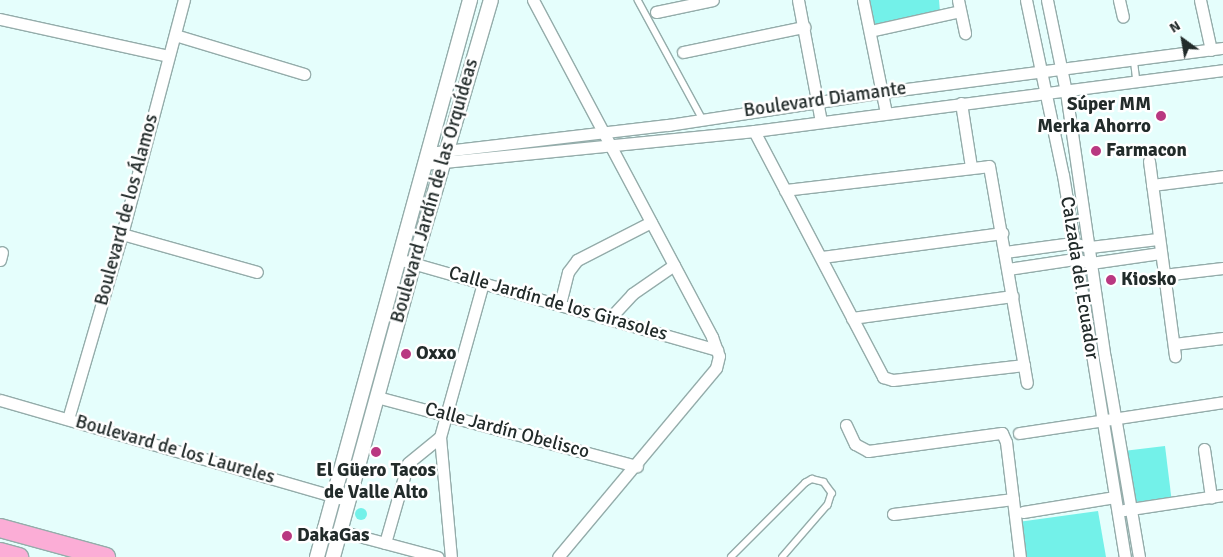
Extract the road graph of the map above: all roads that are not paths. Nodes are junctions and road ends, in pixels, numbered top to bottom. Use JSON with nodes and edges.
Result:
{"nodes":[{"id":1,"x":184,"y":0,"type":"edge"},
{"id":2,"x":470,"y":0,"type":"edge"},
{"id":3,"x":491,"y":0,"type":"edge"},
{"id":4,"x":533,"y":0,"type":"edge"},
{"id":5,"x":638,"y":0,"type":"edge"},
{"id":6,"x":713,"y":0,"type":"edge"},
{"id":7,"x":798,"y":0,"type":"edge"},
{"id":8,"x":863,"y":0,"type":"edge"},
{"id":9,"x":1026,"y":0,"type":"edge"},
{"id":10,"x":1047,"y":0,"type":"edge"},
{"id":11,"x":1119,"y":0,"type":"edge"},
{"id":12,"x":1200,"y":0,"type":"edge"},
{"id":13,"x":959,"y":6,"type":"edge"},
{"id":14,"x":656,"y":12,"type":"dead end"},
{"id":15,"x":1123,"y":17,"type":"dead end"},
{"id":16,"x":0,"y":19,"type":"edge"},
{"id":17,"x":804,"y":27,"type":"junction"},
{"id":18,"x":870,"y":31,"type":"junction"},
{"id":19,"x":965,"y":33,"type":"dead end"},
{"id":20,"x":174,"y":35,"type":"junction"},
{"id":21,"x":1223,"y":48,"type":"edge"},
{"id":22,"x":1211,"y":50,"type":"junction"},
{"id":23,"x":683,"y":52,"type":"dead end"},
{"id":24,"x":168,"y":56,"type":"junction"},
{"id":25,"x":1134,"y":58,"type":"junction"},
{"id":26,"x":1062,"y":68,"type":"junction"},
{"id":27,"x":1042,"y":70,"type":"junction"},
{"id":28,"x":1223,"y":70,"type":"edge"},
{"id":29,"x":304,"y":74,"type":"dead end"},
{"id":30,"x":1138,"y":82,"type":"junction"},
{"id":31,"x":883,"y":92,"type":"junction"},
{"id":32,"x":1066,"y":92,"type":"junction"},
{"id":33,"x":1046,"y":94,"type":"junction"},
{"id":34,"x":819,"y":101,"type":"junction"},
{"id":35,"x":961,"y":103,"type":"junction"},
{"id":36,"x":886,"y":114,"type":"junction"},
{"id":37,"x":702,"y":118,"type":"junction"},
{"id":38,"x":821,"y":122,"type":"junction"},
{"id":39,"x":603,"y":131,"type":"junction"},
{"id":40,"x":754,"y":131,"type":"junction"},
{"id":41,"x":609,"y":145,"type":"junction"},
{"id":42,"x":444,"y":156,"type":"junction"},
{"id":43,"x":426,"y":158,"type":"junction"},
{"id":44,"x":1149,"y":161,"type":"dead end"},
{"id":45,"x":971,"y":166,"type":"junction"},
{"id":46,"x":1079,"y":174,"type":"junction"},
{"id":47,"x":1062,"y":175,"type":"junction"},
{"id":48,"x":1223,"y":176,"type":"edge"},
{"id":49,"x":1152,"y":185,"type":"junction"},
{"id":50,"x":785,"y":190,"type":"junction"},
{"id":51,"x":651,"y":222,"type":"junction"},
{"id":52,"x":122,"y":234,"type":"junction"},
{"id":53,"x":1002,"y":234,"type":"junction"},
{"id":54,"x":1158,"y":239,"type":"junction"},
{"id":55,"x":1072,"y":243,"type":"junction"},
{"id":56,"x":1090,"y":247,"type":"junction"},
{"id":57,"x":1005,"y":252,"type":"junction"},
{"id":58,"x":1160,"y":253,"type":"junction"},
{"id":59,"x":822,"y":257,"type":"junction"},
{"id":60,"x":1074,"y":258,"type":"junction"},
{"id":61,"x":398,"y":259,"type":"junction"},
{"id":62,"x":414,"y":263,"type":"junction"},
{"id":63,"x":1091,"y":263,"type":"junction"},
{"id":64,"x":674,"y":265,"type":"junction"},
{"id":65,"x":1008,"y":268,"type":"junction"},
{"id":66,"x":1223,"y":268,"type":"edge"},
{"id":67,"x":257,"y":272,"type":"dead end"},
{"id":68,"x":1163,"y":276,"type":"junction"},
{"id":69,"x":482,"y":282,"type":"junction"},
{"id":70,"x":1013,"y":296,"type":"junction"},
{"id":71,"x":560,"y":304,"type":"junction"},
{"id":72,"x":610,"y":318,"type":"junction"},
{"id":73,"x":852,"y":318,"type":"junction"},
{"id":74,"x":1223,"y":338,"type":"edge"},
{"id":75,"x":717,"y":350,"type":"junction"},
{"id":76,"x":1105,"y":358,"type":"junction"},
{"id":77,"x":1092,"y":360,"type":"junction"},
{"id":78,"x":1024,"y":364,"type":"junction"},
{"id":79,"x":1027,"y":383,"type":"dead end"},
{"id":80,"x":377,"y":397,"type":"junction"},
{"id":81,"x":0,"y":400,"type":"edge"},
{"id":82,"x":1223,"y":402,"type":"edge"},
{"id":83,"x":447,"y":416,"type":"junction"},
{"id":84,"x":1115,"y":418,"type":"junction"},
{"id":85,"x":68,"y":419,"type":"junction"},
{"id":86,"x":1102,"y":423,"type":"junction"},
{"id":87,"x":846,"y":425,"type":"dead end"},
{"id":88,"x":1019,"y":433,"type":"dead end"},
{"id":89,"x":440,"y":437,"type":"junction"},
{"id":90,"x":1204,"y":449,"type":"dead end"},
{"id":91,"x":637,"y":466,"type":"junction"},
{"id":92,"x":1223,"y":495,"type":"edge"},
{"id":93,"x":333,"y":497,"type":"junction"},
{"id":94,"x":1115,"y":497,"type":"junction"},
{"id":95,"x":1211,"y":497,"type":"junction"},
{"id":96,"x":1013,"y":499,"type":"junction"},
{"id":97,"x":349,"y":501,"type":"junction"},
{"id":98,"x":1131,"y":509,"type":"junction"},
{"id":99,"x":1023,"y":512,"type":"dead end"},
{"id":100,"x":1117,"y":512,"type":"junction"},
{"id":101,"x":893,"y":514,"type":"dead end"},
{"id":102,"x":0,"y":528,"type":"edge"},
{"id":103,"x":340,"y":531,"type":"junction"},
{"id":104,"x":385,"y":543,"type":"junction"},
{"id":105,"x":0,"y":552,"type":"edge"},
{"id":106,"x":18,"y":557,"type":"edge"},
{"id":107,"x":106,"y":557,"type":"edge"},
{"id":108,"x":317,"y":557,"type":"edge"},
{"id":109,"x":334,"y":557,"type":"edge"},
{"id":110,"x":438,"y":557,"type":"edge"},
{"id":111,"x":451,"y":557,"type":"edge"},
{"id":112,"x":558,"y":557,"type":"edge"},
{"id":113,"x":731,"y":557,"type":"edge"},
{"id":114,"x":783,"y":557,"type":"edge"},
{"id":115,"x":1020,"y":557,"type":"edge"},
{"id":116,"x":1125,"y":557,"type":"edge"},
{"id":117,"x":1139,"y":557,"type":"edge"}],
"edges":[{"from":1,"to":20,"type":"street","name":"Boulevard de los Álamos"},
{"from":2,"to":43,"type":"street","name":"Boulevard Jardín de las Orquídeas"},
{"from":3,"to":42,"type":"street","name":"Boulevard Jardín de las Orquídeas"},
{"from":4,"to":39,"type":"street"},
{"from":5,"to":37,"type":"lane"},
{"from":6,"to":14,"type":"street"},
{"from":7,"to":17,"type":"street"},
{"from":8,"to":18,"type":"street"},
{"from":9,"to":27,"type":"street","name":"Calzada del Ecuador"},
{"from":10,"to":26,"type":"street","name":"Calzada del Ecuador"},
{"from":11,"to":15,"type":"street"},
{"from":12,"to":22,"type":"street"},
{"from":13,"to":18,"type":"street"},
{"from":13,"to":19,"type":"street"},
{"from":16,"to":24,"type":"street"},
{"from":17,"to":23,"type":"street"},
{"from":17,"to":34,"type":"street"},
{"from":18,"to":31,"type":"street"},
{"from":20,"to":24,"type":"street","name":"Boulevard de los Álamos"},
{"from":20,"to":29,"type":"street"},
{"from":21,"to":22,"type":"street","name":"Boulevard Diamante"},
{"from":22,"to":25,"type":"street","name":"Boulevard Diamante"},
{"from":24,"to":52,"type":"street","name":"Boulevard de los Álamos"},
{"from":25,"to":26,"type":"street","name":"Boulevard Diamante"},
{"from":25,"to":30,"type":"lane"},
{"from":26,"to":27,"type":"street","name":"Boulevard Diamante"},
{"from":26,"to":32,"type":"street","name":"Calzada del Ecuador"},
{"from":27,"to":31,"type":"street","name":"Boulevard Diamante"},
{"from":27,"to":33,"type":"street","name":"Calzada del Ecuador"},
{"from":28,"to":30,"type":"street","name":"Boulevard Diamante"},
{"from":30,"to":32,"type":"street","name":"Boulevard Diamante"},
{"from":31,"to":34,"type":"street","name":"Boulevard Diamante"},
{"from":31,"to":36,"type":"street"},
{"from":32,"to":33,"type":"street","name":"Boulevard Diamante"},
{"from":32,"to":46,"type":"street","name":"Calzada del Ecuador"},
{"from":33,"to":35,"type":"street","name":"Boulevard Diamante"},
{"from":33,"to":47,"type":"street","name":"Calzada del Ecuador"},
{"from":34,"to":37,"type":"street","name":"Boulevard Diamante"},
{"from":34,"to":38,"type":"street"},
{"from":35,"to":36,"type":"street","name":"Boulevard Diamante"},
{"from":35,"to":45,"type":"street"},
{"from":36,"to":38,"type":"street","name":"Boulevard Diamante"},
{"from":37,"to":39,"type":"street","name":"Boulevard Diamante"},
{"from":38,"to":40,"type":"street","name":"Boulevard Diamante"},
{"from":39,"to":41,"type":"street"},
{"from":39,"to":42,"type":"street","name":"Boulevard Diamante"},
{"from":40,"to":41,"type":"street","name":"Boulevard Diamante"},
{"from":40,"to":50,"type":"street"},
{"from":41,"to":42,"type":"street","name":"Boulevard Diamante"},
{"from":41,"to":51,"type":"street"},
{"from":42,"to":43,"type":"street","name":"Boulevard Diamante"},
{"from":42,"to":62,"type":"street","name":"Boulevard Jardín de las Orquídeas"},
{"from":43,"to":61,"type":"street","name":"Boulevard Jardín de las Orquídeas"},
{"from":44,"to":49,"type":"street"},
{"from":45,"to":50,"type":"street"},
{"from":45,"to":53,"type":"street"},
{"from":46,"to":47,"type":"street"},
{"from":46,"to":56,"type":"street","name":"Calzada del Ecuador"},
{"from":47,"to":55,"type":"street","name":"Calzada del Ecuador"},
{"from":48,"to":49,"type":"street"},
{"from":49,"to":54,"type":"street"},
{"from":50,"to":59,"type":"street"},
{"from":51,"to":64,"type":"street"},
{"from":51,"to":71,"type":"street"},
{"from":52,"to":67,"type":"street"},
{"from":52,"to":85,"type":"street","name":"Boulevard de los Álamos"},
{"from":53,"to":57,"type":"street"},
{"from":53,"to":59,"type":"street"},
{"from":54,"to":56,"type":"street"},
{"from":54,"to":58,"type":"street"},
{"from":55,"to":56,"type":"street"},
{"from":55,"to":57,"type":"street"},
{"from":55,"to":60,"type":"street","name":"Calzada del Ecuador"},
{"from":56,"to":63,"type":"street","name":"Calzada del Ecuador"},
{"from":57,"to":65,"type":"street"},
{"from":58,"to":63,"type":"street"},
{"from":58,"to":68,"type":"street"},
{"from":59,"to":73,"type":"street"},
{"from":60,"to":63,"type":"street"},
{"from":60,"to":65,"type":"street"},
{"from":60,"to":77,"type":"street","name":"Calzada del Ecuador"},
{"from":61,"to":62,"type":"street","name":"Calle Jardín de los Girasoles"},
{"from":61,"to":93,"type":"street","name":"Boulevard Jardín de las Orquídeas"},
{"from":62,"to":69,"type":"street","name":"Calle Jardín de los Girasoles"},
{"from":62,"to":80,"type":"street","name":"Boulevard Jardín de las Orquídeas"},
{"from":63,"to":76,"type":"street","name":"Calzada del Ecuador"},
{"from":64,"to":72,"type":"street"},
{"from":64,"to":75,"type":"street"},
{"from":65,"to":70,"type":"street"},
{"from":66,"to":68,"type":"street"},
{"from":68,"to":74,"type":"street"},
{"from":69,"to":71,"type":"street","name":"Calle Jardín de los Girasoles"},
{"from":69,"to":83,"type":"street"},
{"from":70,"to":73,"type":"street"},
{"from":70,"to":78,"type":"street"},
{"from":71,"to":72,"type":"street","name":"Calle Jardín de los Girasoles"},
{"from":72,"to":75,"type":"street","name":"Calle Jardín de los Girasoles"},
{"from":73,"to":78,"type":"street"},
{"from":75,"to":91,"type":"street"},
{"from":76,"to":77,"type":"street"},
{"from":76,"to":84,"type":"street","name":"Calzada del Ecuador"},
{"from":77,"to":86,"type":"street","name":"Calzada del Ecuador"},
{"from":78,"to":79,"type":"street"},
{"from":80,"to":83,"type":"street","name":"Calle Jardín Obelisco"},
{"from":80,"to":97,"type":"street","name":"Boulevard Jardín de las Orquídeas"},
{"from":81,"to":85,"type":"street","name":"Boulevard de los Laureles"},
{"from":82,"to":84,"type":"street"},
{"from":83,"to":89,"type":"street"},
{"from":83,"to":91,"type":"street","name":"Calle Jardín Obelisco"},
{"from":84,"to":86,"type":"street"},
{"from":84,"to":98,"type":"street","name":"Calzada del Ecuador"},
{"from":85,"to":93,"type":"street","name":"Boulevard de los Laureles"},
{"from":86,"to":88,"type":"street"},
{"from":86,"to":94,"type":"street","name":"Calzada del Ecuador"},
{"from":87,"to":96,"type":"street"},
{"from":89,"to":104,"type":"street"},
{"from":89,"to":111,"type":"street"},
{"from":90,"to":95,"type":"street"},
{"from":91,"to":112,"type":"street"},
{"from":92,"to":95,"type":"street"},
{"from":93,"to":97,"type":"street","name":"Boulevard de los Laureles"},
{"from":93,"to":108,"type":"street","name":"Boulevard Jardín de las Orquídeas"},
{"from":94,"to":99,"type":"street"},
{"from":94,"to":100,"type":"street","name":"Calzada del Ecuador"},
{"from":95,"to":98,"type":"street"},
{"from":96,"to":101,"type":"street"},
{"from":96,"to":115,"type":"street"},
{"from":97,"to":103,"type":"street","name":"Boulevard Jardín de las Orquídeas"},
{"from":98,"to":100,"type":"street"},
{"from":98,"to":117,"type":"street","name":"Calzada del Ecuador"},
{"from":100,"to":116,"type":"street","name":"Calzada del Ecuador"},
{"from":102,"to":107,"type":"main road"},
{"from":103,"to":104,"type":"street"},
{"from":103,"to":109,"type":"street","name":"Boulevard Jardín de las Orquídeas"},
{"from":104,"to":110,"type":"street"},
{"from":105,"to":106,"type":"main road"},
{"from":113,"to":114,"type":"lane"}]}
